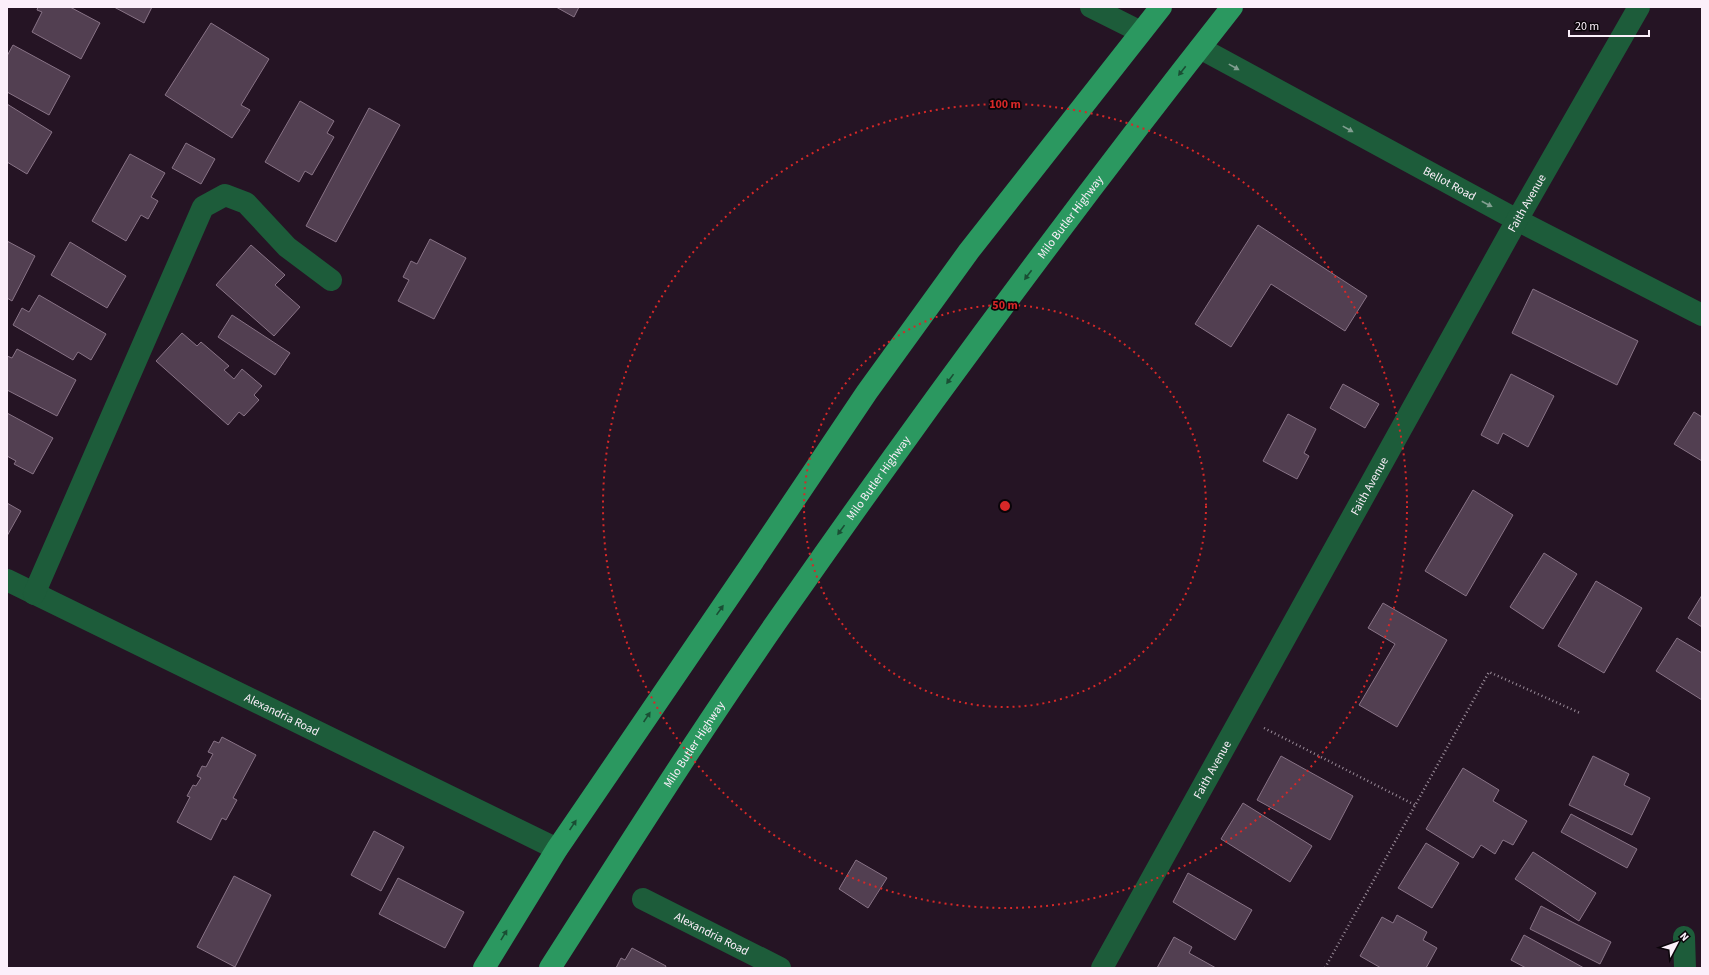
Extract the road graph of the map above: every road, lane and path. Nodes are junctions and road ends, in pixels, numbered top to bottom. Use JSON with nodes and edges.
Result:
{"nodes":[{"id":1,"x":1091,"y":7,"type":"edge"},
{"id":2,"x":1161,"y":7,"type":"edge"},
{"id":3,"x":1232,"y":7,"type":"edge"},
{"id":4,"x":1640,"y":7,"type":"edge"},
{"id":5,"x":1141,"y":32,"type":"junction"},
{"id":6,"x":1200,"y":48,"type":"junction"},
{"id":7,"x":1517,"y":220,"type":"junction"},
{"id":8,"x":331,"y":280,"type":"dead end"},
{"id":9,"x":1702,"y":315,"type":"edge"},
{"id":10,"x":7,"y":580,"type":"edge"},
{"id":11,"x":34,"y":594,"type":"junction"},
{"id":12,"x":1580,"y":713,"type":"dead end"},
{"id":13,"x":1241,"y":716,"type":"junction"},
{"id":14,"x":1415,"y":805,"type":"junction"},
{"id":15,"x":557,"y":849,"type":"junction"},
{"id":16,"x":643,"y":899,"type":"dead end"},
{"id":17,"x":1684,"y":937,"type":"dead end"},
{"id":18,"x":484,"y":968,"type":"edge"},
{"id":19,"x":550,"y":968,"type":"edge"},
{"id":20,"x":780,"y":968,"type":"edge"},
{"id":21,"x":1102,"y":968,"type":"edge"},
{"id":22,"x":1325,"y":968,"type":"edge"},
{"id":23,"x":1685,"y":968,"type":"edge"}],
"edges":[{"from":1,"to":5,"type":"street"},
{"from":2,"to":5,"type":"main road"},
{"from":3,"to":6,"type":"main road","name":"Milo Butler Highway"},
{"from":4,"to":7,"type":"street","name":"Faith Avenue"},
{"from":15,"to":5,"type":"main road","one_way":true},
{"from":6,"to":7,"type":"street","name":"Bellot Road","one_way":true},
{"from":6,"to":19,"type":"main road","name":"Milo Butler Highway","one_way":true},
{"from":7,"to":9,"type":"street","name":"Bellot Road"},
{"from":7,"to":13,"type":"street","name":"Faith Avenue"},
{"from":8,"to":11,"type":"street"},
{"from":10,"to":11,"type":"street","name":"Alexandria Road"},
{"from":11,"to":15,"type":"street","name":"Alexandria Road"},
{"from":12,"to":14,"type":"path"},
{"from":13,"to":14,"type":"path"},
{"from":13,"to":21,"type":"street","name":"Faith Avenue"},
{"from":14,"to":22,"type":"path"},
{"from":18,"to":15,"type":"main road","one_way":true},
{"from":16,"to":20,"type":"street","name":"Alexandria Road"},
{"from":17,"to":23,"type":"street"}]}
